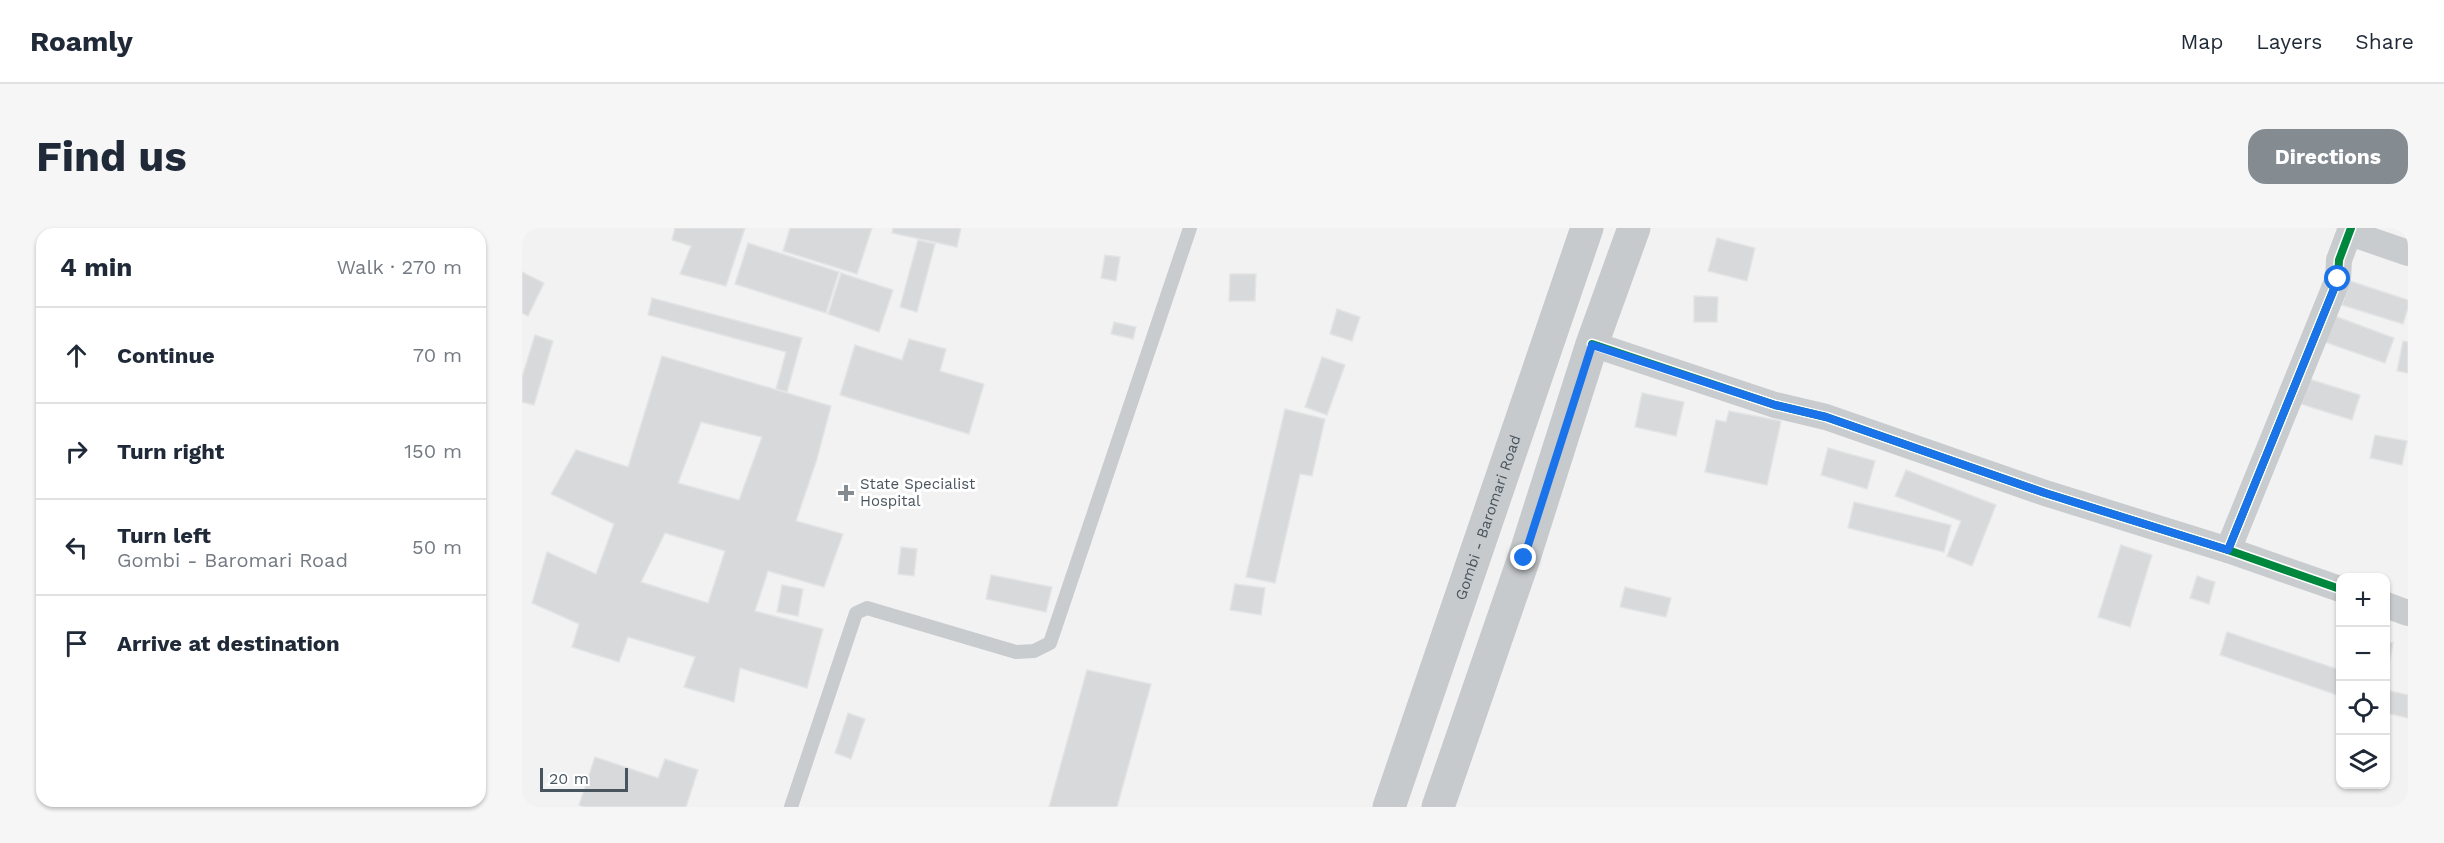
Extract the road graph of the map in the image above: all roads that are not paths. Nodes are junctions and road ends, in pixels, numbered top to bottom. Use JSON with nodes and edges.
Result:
{"nodes":[{"id":1,"x":1190,"y":228,"type":"edge"},
{"id":2,"x":1587,"y":228,"type":"edge"},
{"id":3,"x":1634,"y":228,"type":"edge"},
{"id":4,"x":2350,"y":231,"type":"edge"},
{"id":5,"x":2408,"y":254,"type":"edge"},
{"id":6,"x":1592,"y":345,"type":"junction"},
{"id":7,"x":2228,"y":550,"type":"junction"},
{"id":8,"x":2336,"y":588,"type":"edge"},
{"id":9,"x":2390,"y":607,"type":"edge"},
{"id":10,"x":2408,"y":613,"type":"edge"},
{"id":11,"x":791,"y":807,"type":"edge"},
{"id":12,"x":1389,"y":807,"type":"edge"},
{"id":13,"x":1438,"y":807,"type":"edge"}],
"edges":[{"from":1,"to":11,"type":"lane"},
{"from":2,"to":12,"type":"main road","name":"Gombi - Baromari Road"},
{"from":3,"to":6,"type":"main road"},
{"from":4,"to":5,"type":"street"},
{"from":4,"to":7,"type":"street"},
{"from":6,"to":7,"type":"street"},
{"from":6,"to":13,"type":"main road"},
{"from":7,"to":8,"type":"street"},
{"from":9,"to":10,"type":"street"}]}
